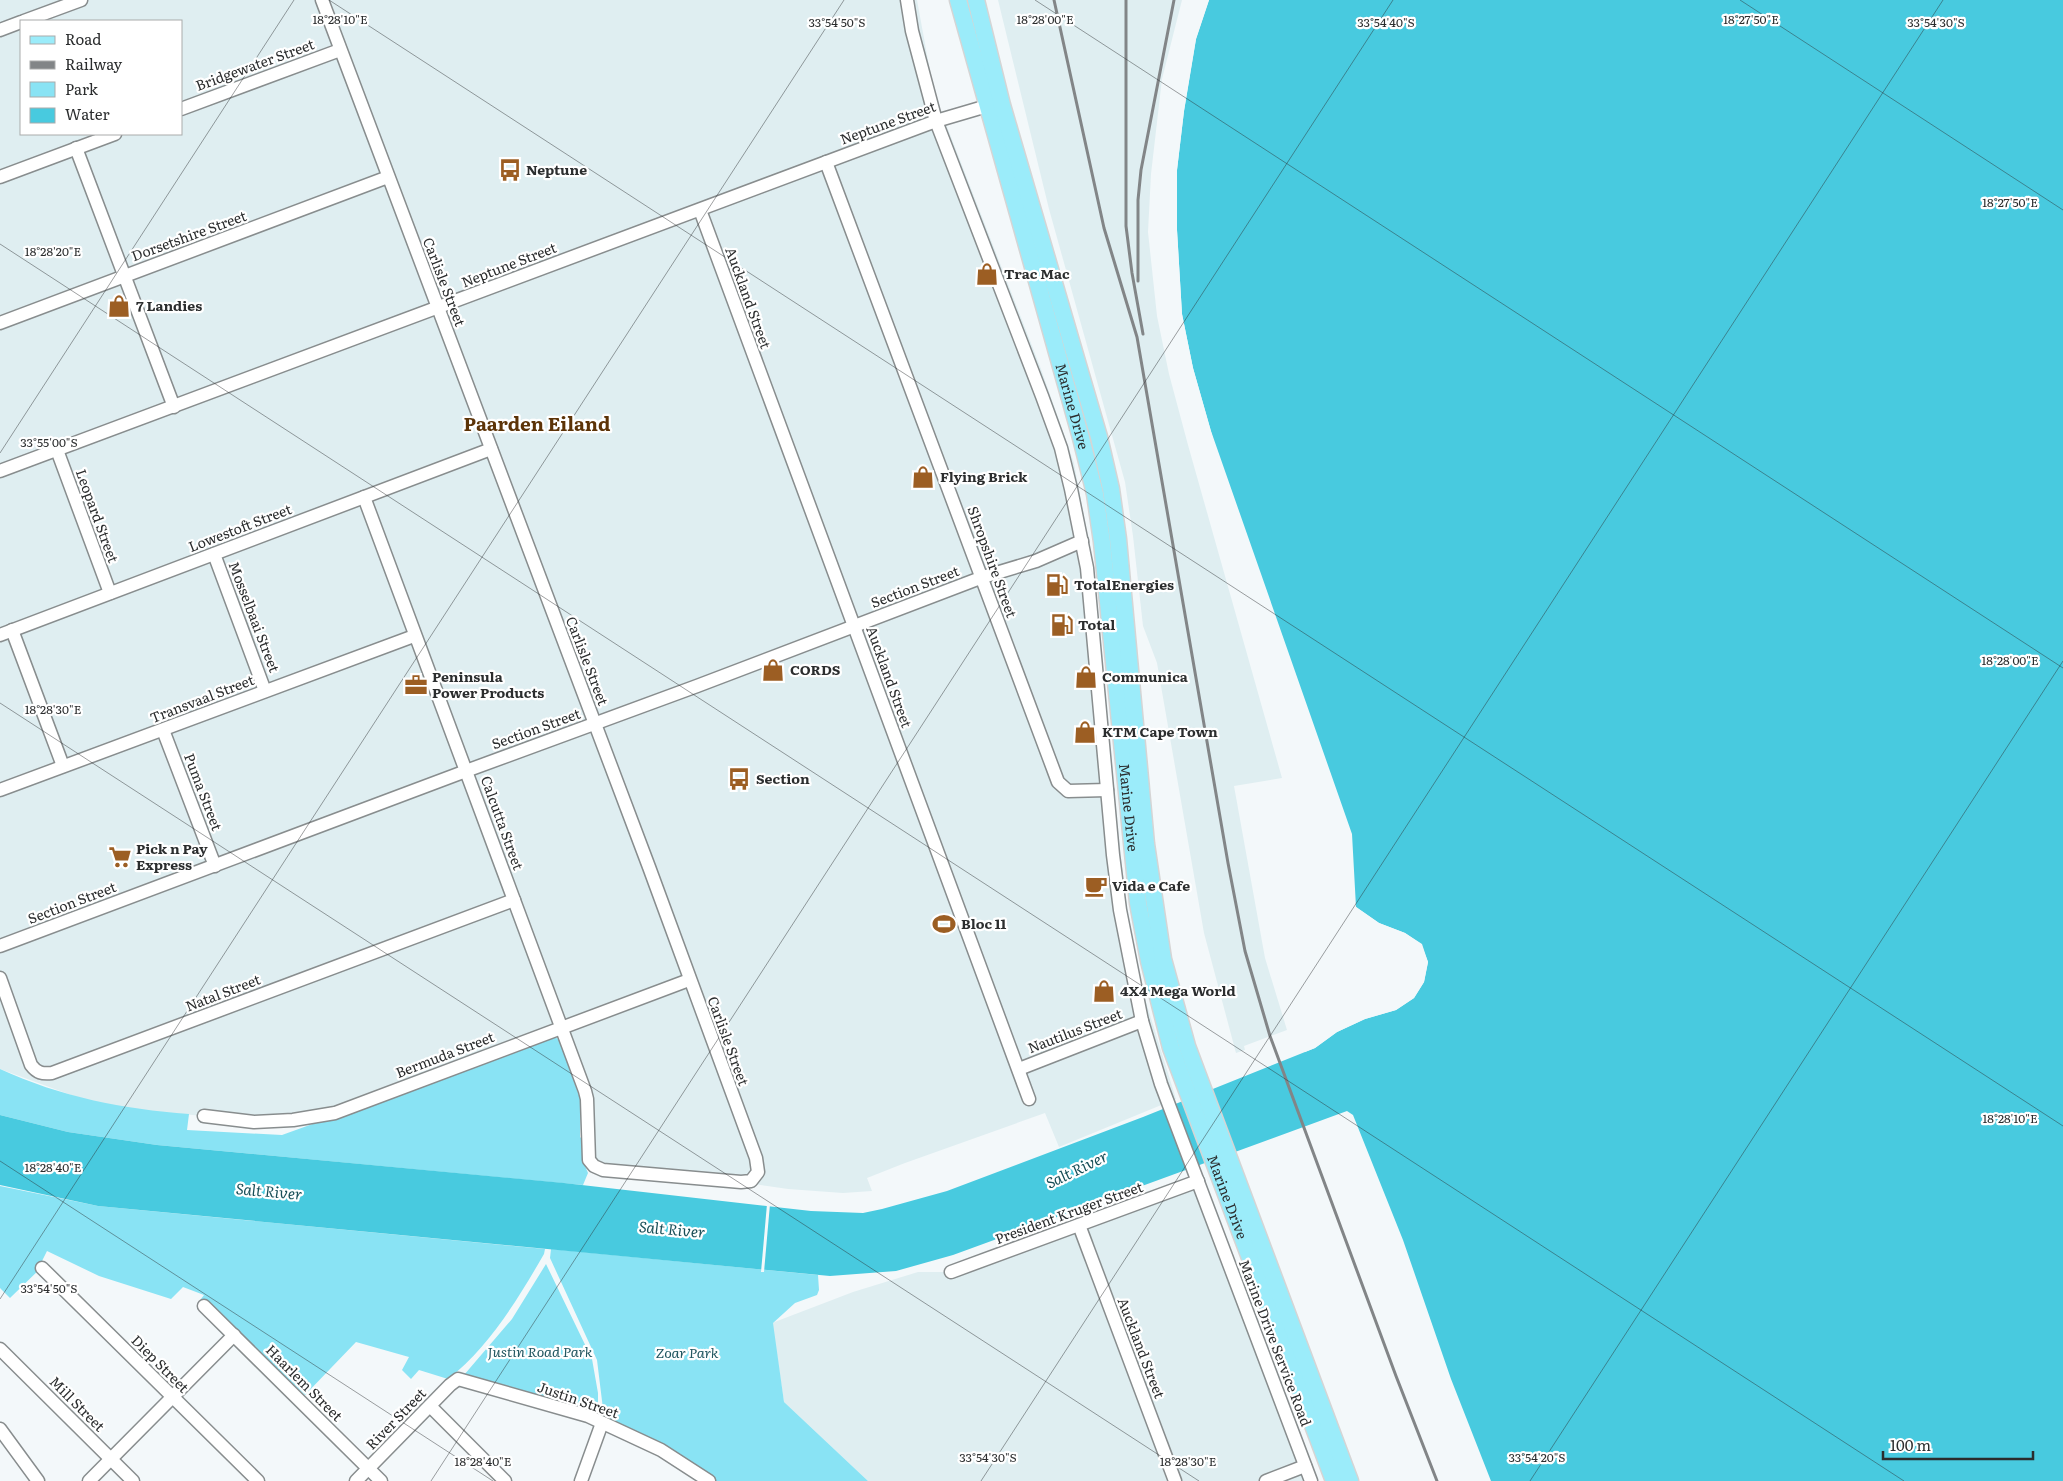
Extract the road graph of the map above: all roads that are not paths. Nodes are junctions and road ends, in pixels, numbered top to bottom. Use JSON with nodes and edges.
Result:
{"nodes":[{"id":1,"x":81,"y":0,"type":"edge"},
{"id":2,"x":322,"y":0,"type":"edge"},
{"id":3,"x":908,"y":0,"type":"edge"},
{"id":4,"x":958,"y":0,"type":"edge"},
{"id":5,"x":976,"y":0,"type":"edge"},
{"id":6,"x":28,"y":20,"type":"edge"},
{"id":7,"x":20,"y":23,"type":"edge"},
{"id":8,"x":0,"y":30,"type":"edge"},
{"id":9,"x":340,"y":50,"type":"junction"},
{"id":10,"x":995,"y":105,"type":"junction"},
{"id":11,"x":182,"y":109,"type":"edge"},
{"id":12,"x":936,"y":121,"type":"junction"},
{"id":13,"x":112,"y":135,"type":"edge"},
{"id":14,"x":76,"y":148,"type":"junction"},
{"id":15,"x":826,"y":162,"type":"junction"},
{"id":16,"x":0,"y":177,"type":"edge"},
{"id":17,"x":388,"y":177,"type":"junction"},
{"id":18,"x":700,"y":210,"type":"junction"},
{"id":19,"x":124,"y":276,"type":"junction"},
{"id":20,"x":438,"y":307,"type":"junction"},
{"id":21,"x":0,"y":323,"type":"edge"},
{"id":22,"x":174,"y":407,"type":"junction"},
{"id":23,"x":491,"y":449,"type":"junction"},
{"id":24,"x":56,"y":450,"type":"junction"},
{"id":25,"x":0,"y":471,"type":"edge"},
{"id":26,"x":364,"y":498,"type":"junction"},
{"id":27,"x":1082,"y":541,"type":"junction"},
{"id":28,"x":214,"y":554,"type":"junction"},
{"id":29,"x":982,"y":577,"type":"junction"},
{"id":30,"x":110,"y":593,"type":"junction"},
{"id":31,"x":854,"y":626,"type":"junction"},
{"id":32,"x":6,"y":633,"type":"edge"},
{"id":33,"x":414,"y":636,"type":"junction"},
{"id":34,"x":266,"y":690,"type":"junction"},
{"id":35,"x":594,"y":723,"type":"junction"},
{"id":36,"x":163,"y":730,"type":"junction"},
{"id":37,"x":63,"y":766,"type":"junction"},
{"id":38,"x":466,"y":771,"type":"junction"},
{"id":39,"x":0,"y":790,"type":"edge"},
{"id":40,"x":1107,"y":790,"type":"junction"},
{"id":41,"x":215,"y":866,"type":"junction"},
{"id":42,"x":514,"y":900,"type":"junction"},
{"id":43,"x":0,"y":946,"type":"edge"},
{"id":44,"x":0,"y":978,"type":"edge"},
{"id":45,"x":689,"y":980,"type":"junction"},
{"id":46,"x":1142,"y":1021,"type":"junction"},
{"id":47,"x":562,"y":1026,"type":"junction"},
{"id":48,"x":1019,"y":1070,"type":"junction"},
{"id":49,"x":1029,"y":1099,"type":"dead end"},
{"id":50,"x":204,"y":1116,"type":"dead end"},
{"id":51,"x":1222,"y":1161,"type":"junction"},
{"id":52,"x":592,"y":1164,"type":"joint"},
{"id":53,"x":1196,"y":1176,"type":"junction"},
{"id":54,"x":1079,"y":1225,"type":"junction"},
{"id":55,"x":42,"y":1268,"type":"dead end"},
{"id":56,"x":951,"y":1272,"type":"dead end"},
{"id":57,"x":204,"y":1306,"type":"dead end"},
{"id":58,"x":234,"y":1335,"type":"junction"},
{"id":59,"x":0,"y":1349,"type":"edge"},
{"id":60,"x":458,"y":1379,"type":"joint"},
{"id":61,"x":172,"y":1397,"type":"junction"},
{"id":62,"x":430,"y":1406,"type":"junction"},
{"id":63,"x":602,"y":1423,"type":"junction"},
{"id":64,"x":0,"y":1429,"type":"edge"},
{"id":65,"x":111,"y":1459,"type":"junction"},
{"id":66,"x":1305,"y":1466,"type":"junction"},
{"id":67,"x":369,"y":1468,"type":"junction"},
{"id":68,"x":38,"y":1481,"type":"edge"},
{"id":69,"x":88,"y":1481,"type":"edge"},
{"id":70,"x":133,"y":1481,"type":"edge"},
{"id":71,"x":258,"y":1481,"type":"edge"},
{"id":72,"x":356,"y":1481,"type":"edge"},
{"id":73,"x":381,"y":1481,"type":"edge"},
{"id":74,"x":505,"y":1481,"type":"edge"},
{"id":75,"x":581,"y":1481,"type":"edge"},
{"id":76,"x":708,"y":1481,"type":"edge"},
{"id":77,"x":1175,"y":1481,"type":"edge"},
{"id":78,"x":1266,"y":1481,"type":"edge"},
{"id":79,"x":1311,"y":1481,"type":"edge"},
{"id":80,"x":1334,"y":1481,"type":"edge"},
{"id":81,"x":1350,"y":1481,"type":"edge"}],
"edges":[{"from":1,"to":6,"type":"street"},
{"from":2,"to":9,"type":"street","name":"Carlisle Street"},
{"from":3,"to":12,"type":"street","name":"Marine Drive Service Road"},
{"from":4,"to":10,"type":"main road","name":"Marine Drive"},
{"from":5,"to":10,"type":"main road","name":"Marine Drive"},
{"from":7,"to":8,"type":"street"},
{"from":9,"to":11,"type":"street","name":"Bridgewater Street"},
{"from":9,"to":17,"type":"street","name":"Carlisle Street"},
{"from":10,"to":12,"type":"street","name":"Neptune Street"},
{"from":10,"to":51,"type":"main road","name":"Marine Drive"},
{"from":12,"to":15,"type":"street","name":"Neptune Street"},
{"from":12,"to":27,"type":"street","name":"Marine Drive Service Road"},
{"from":13,"to":14,"type":"street"},
{"from":14,"to":16,"type":"street"},
{"from":14,"to":19,"type":"street"},
{"from":15,"to":18,"type":"street","name":"Neptune Street"},
{"from":15,"to":29,"type":"street","name":"Shropshire Street"},
{"from":17,"to":19,"type":"street","name":"Dorsetshire Street"},
{"from":17,"to":20,"type":"street","name":"Carlisle Street"},
{"from":18,"to":20,"type":"street","name":"Neptune Street"},
{"from":18,"to":31,"type":"street","name":"Auckland Street"},
{"from":19,"to":21,"type":"street","name":"Dorsetshire Street"},
{"from":19,"to":22,"type":"street"},
{"from":20,"to":22,"type":"street","name":"Neptune Street"},
{"from":20,"to":23,"type":"street","name":"Carlisle Street"},
{"from":22,"to":24,"type":"street","name":"Neptune Street"},
{"from":23,"to":26,"type":"street","name":"Lowestoft Street"},
{"from":23,"to":35,"type":"street","name":"Carlisle Street"},
{"from":24,"to":25,"type":"street","name":"Neptune Street"},
{"from":24,"to":30,"type":"street","name":"Leopard Street"},
{"from":26,"to":28,"type":"street","name":"Lowestoft Street"},
{"from":26,"to":33,"type":"street","name":"Calcutta Street"},
{"from":27,"to":29,"type":"street","name":"Section Street"},
{"from":27,"to":40,"type":"street","name":"Marine Drive Service Road"},
{"from":28,"to":30,"type":"street","name":"Lowestoft Street"},
{"from":28,"to":34,"type":"street","name":"Mosselbaai Street"},
{"from":29,"to":31,"type":"street","name":"Section Street"},
{"from":29,"to":40,"type":"street","name":"Shropshire Street"},
{"from":30,"to":32,"type":"street","name":"Lowestoft Street"},
{"from":31,"to":35,"type":"street","name":"Section Street"},
{"from":31,"to":48,"type":"street","name":"Auckland Street"},
{"from":32,"to":37,"type":"street"},
{"from":33,"to":34,"type":"street","name":"Transvaal Street"},
{"from":33,"to":38,"type":"street","name":"Calcutta Street"},
{"from":34,"to":36,"type":"street","name":"Transvaal Street"},
{"from":35,"to":38,"type":"street","name":"Section Street"},
{"from":35,"to":45,"type":"street","name":"Carlisle Street"},
{"from":36,"to":37,"type":"street","name":"Transvaal Street"},
{"from":36,"to":41,"type":"street","name":"Puma Street"},
{"from":37,"to":39,"type":"street","name":"Transvaal Street"},
{"from":38,"to":41,"type":"street","name":"Section Street"},
{"from":38,"to":42,"type":"street","name":"Calcutta Street"},
{"from":40,"to":46,"type":"street","name":"Marine Drive Service Road"},
{"from":41,"to":43,"type":"street","name":"Section Street"},
{"from":42,"to":44,"type":"street","name":"Natal Street"},
{"from":42,"to":47,"type":"street","name":"Calcutta Street"},
{"from":45,"to":47,"type":"street","name":"Bermuda Street"},
{"from":45,"to":52,"type":"street","name":"Carlisle Street"},
{"from":46,"to":48,"type":"street","name":"Nautilus Street"},
{"from":46,"to":53,"type":"street","name":"Marine Drive Service Road"},
{"from":47,"to":50,"type":"street","name":"Bermuda Street"},
{"from":47,"to":52,"type":"street","name":"Calcutta Street"},
{"from":48,"to":49,"type":"street","name":"Auckland Street"},
{"from":51,"to":80,"type":"main road","name":"Marine Drive"},
{"from":51,"to":81,"type":"main road","name":"Marine Drive"},
{"from":53,"to":54,"type":"street","name":"President Kruger Street"},
{"from":53,"to":66,"type":"street","name":"Marine Drive Service Road"},
{"from":54,"to":56,"type":"street","name":"President Kruger Street"},
{"from":54,"to":77,"type":"street","name":"Auckland Street"},
{"from":55,"to":61,"type":"street","name":"Diep Street"},
{"from":57,"to":58,"type":"street","name":"Haarlem Street"},
{"from":58,"to":61,"type":"street"},
{"from":58,"to":67,"type":"street","name":"Haarlem Street"},
{"from":59,"to":65,"type":"street","name":"Mill Street"},
{"from":60,"to":62,"type":"street","name":"River Street"},
{"from":60,"to":63,"type":"street","name":"Justin Street"},
{"from":61,"to":65,"type":"street"},
{"from":61,"to":71,"type":"street","name":"Diep Street"},
{"from":62,"to":67,"type":"street","name":"River Street"},
{"from":62,"to":74,"type":"street"},
{"from":63,"to":75,"type":"street"},
{"from":63,"to":76,"type":"street","name":"Justin Street"},
{"from":64,"to":68,"type":"street"},
{"from":65,"to":69,"type":"street"},
{"from":65,"to":70,"type":"street","name":"Mill Street"},
{"from":66,"to":78,"type":"street"},
{"from":66,"to":79,"type":"street","name":"Marine Drive Service Road"},
{"from":67,"to":72,"type":"street","name":"River Street"},
{"from":67,"to":73,"type":"street","name":"Haarlem Street"}]}
